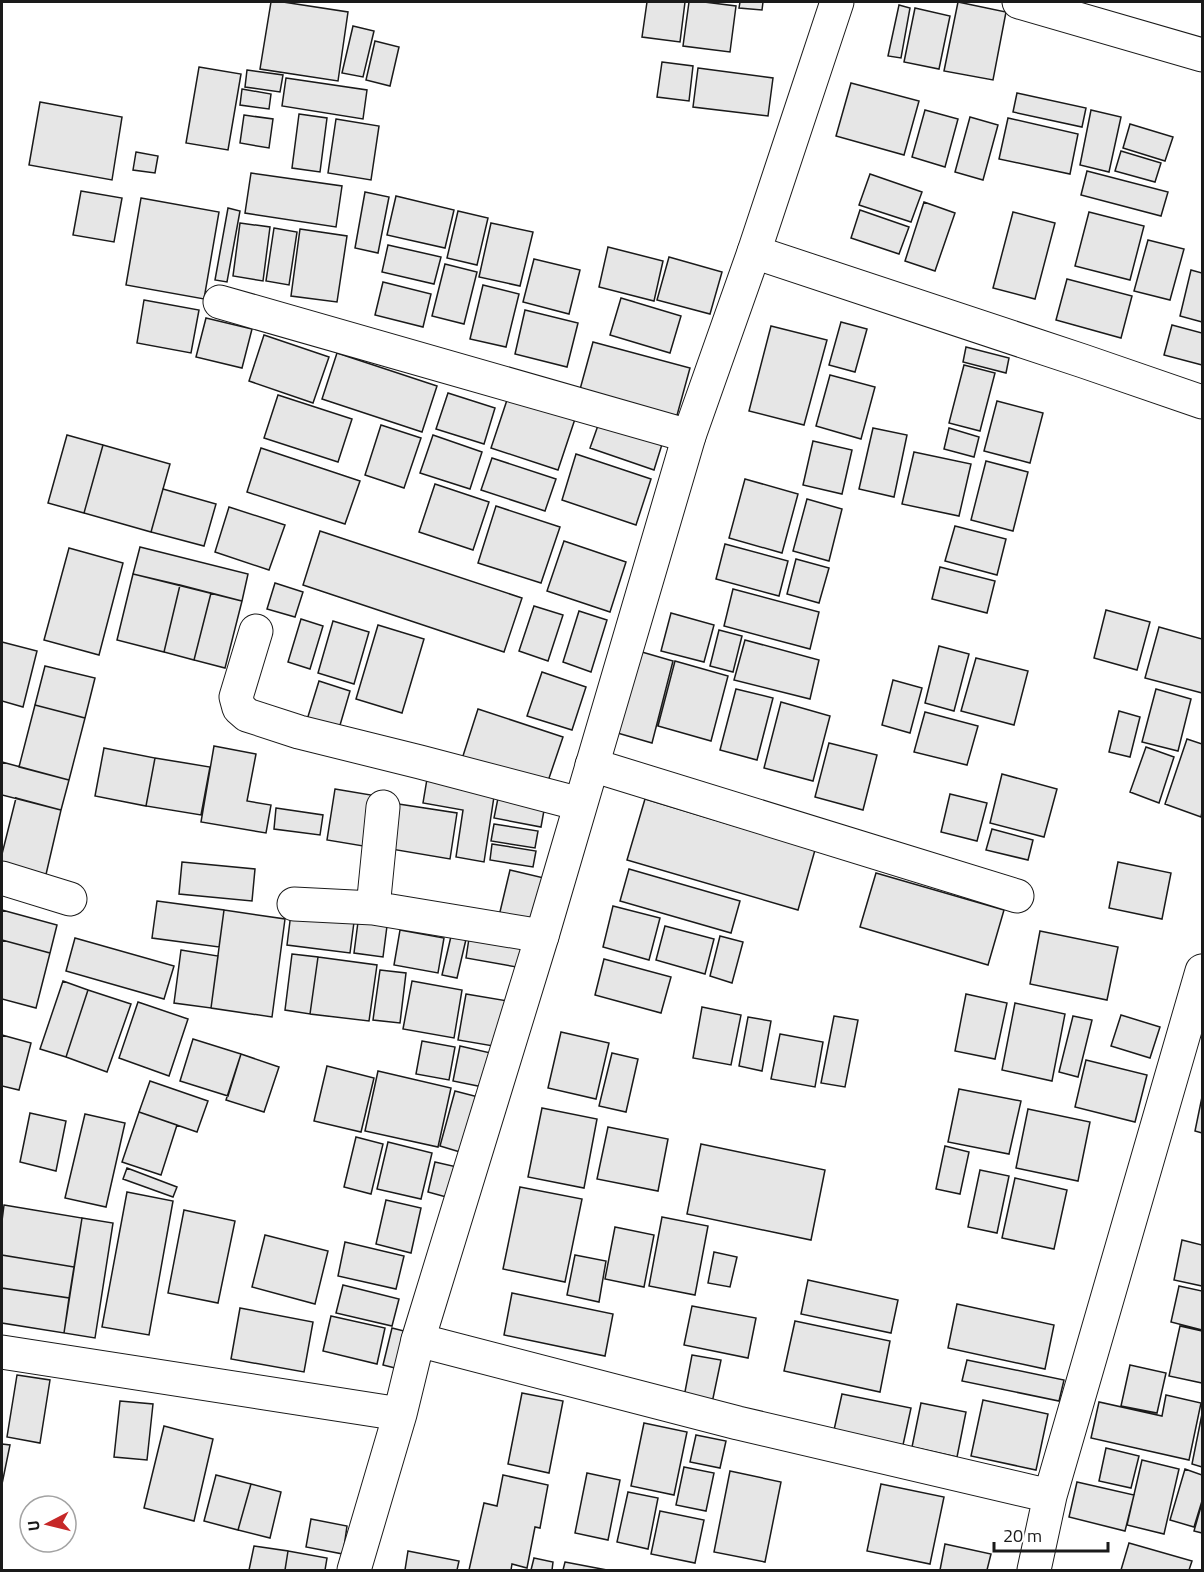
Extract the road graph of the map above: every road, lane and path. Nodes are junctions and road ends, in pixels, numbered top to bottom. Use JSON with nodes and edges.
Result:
{"nodes":[{"id":1,"x":837,"y":2,"type":"edge"},
{"id":2,"x":1019,"y":2,"type":"edge"},
{"id":3,"x":1203,"y":55,"type":"edge"},
{"id":4,"x":754,"y":252,"type":"junction"},
{"id":5,"x":220,"y":302,"type":"dead end"},
{"id":6,"x":1203,"y":402,"type":"edge"},
{"id":7,"x":689,"y":436,"type":"junction"},
{"id":8,"x":256,"y":631,"type":"dead end"},
{"id":9,"x":592,"y":765,"type":"junction"},
{"id":10,"x":580,"y":804,"type":"junction"},
{"id":11,"x":383,"y":807,"type":"dead end"},
{"id":12,"x":2,"y":878,"type":"edge"},
{"id":13,"x":1017,"y":896,"type":"dead end"},
{"id":14,"x":70,"y":899,"type":"dead end"},
{"id":15,"x":294,"y":904,"type":"dead end"},
{"id":16,"x":373,"y":908,"type":"junction"},
{"id":17,"x":542,"y":936,"type":"junction"},
{"id":18,"x":1203,"y":971,"type":"edge"},
{"id":19,"x":418,"y":1340,"type":"junction"},
{"id":20,"x":2,"y":1352,"type":"edge"},
{"id":21,"x":400,"y":1414,"type":"junction"},
{"id":22,"x":1050,"y":1496,"type":"junction"},
{"id":23,"x":354,"y":1570,"type":"edge"},
{"id":24,"x":1034,"y":1570,"type":"edge"}],
"edges":[{"from":1,"to":4,"type":"street"},
{"from":2,"to":3,"type":"street"},
{"from":4,"to":6,"type":"street"},
{"from":4,"to":7,"type":"street"},
{"from":5,"to":7,"type":"street"},
{"from":7,"to":9,"type":"street"},
{"from":8,"to":10,"type":"street"},
{"from":9,"to":10,"type":"street"},
{"from":9,"to":13,"type":"street"},
{"from":10,"to":17,"type":"street"},
{"from":11,"to":16,"type":"street"},
{"from":12,"to":14,"type":"street"},
{"from":15,"to":16,"type":"street"},
{"from":16,"to":17,"type":"street"},
{"from":17,"to":19,"type":"street"},
{"from":18,"to":22,"type":"street"},
{"from":19,"to":21,"type":"street"},
{"from":19,"to":22,"type":"street"},
{"from":20,"to":21,"type":"street"},
{"from":21,"to":23,"type":"street"},
{"from":22,"to":24,"type":"street"}]}
